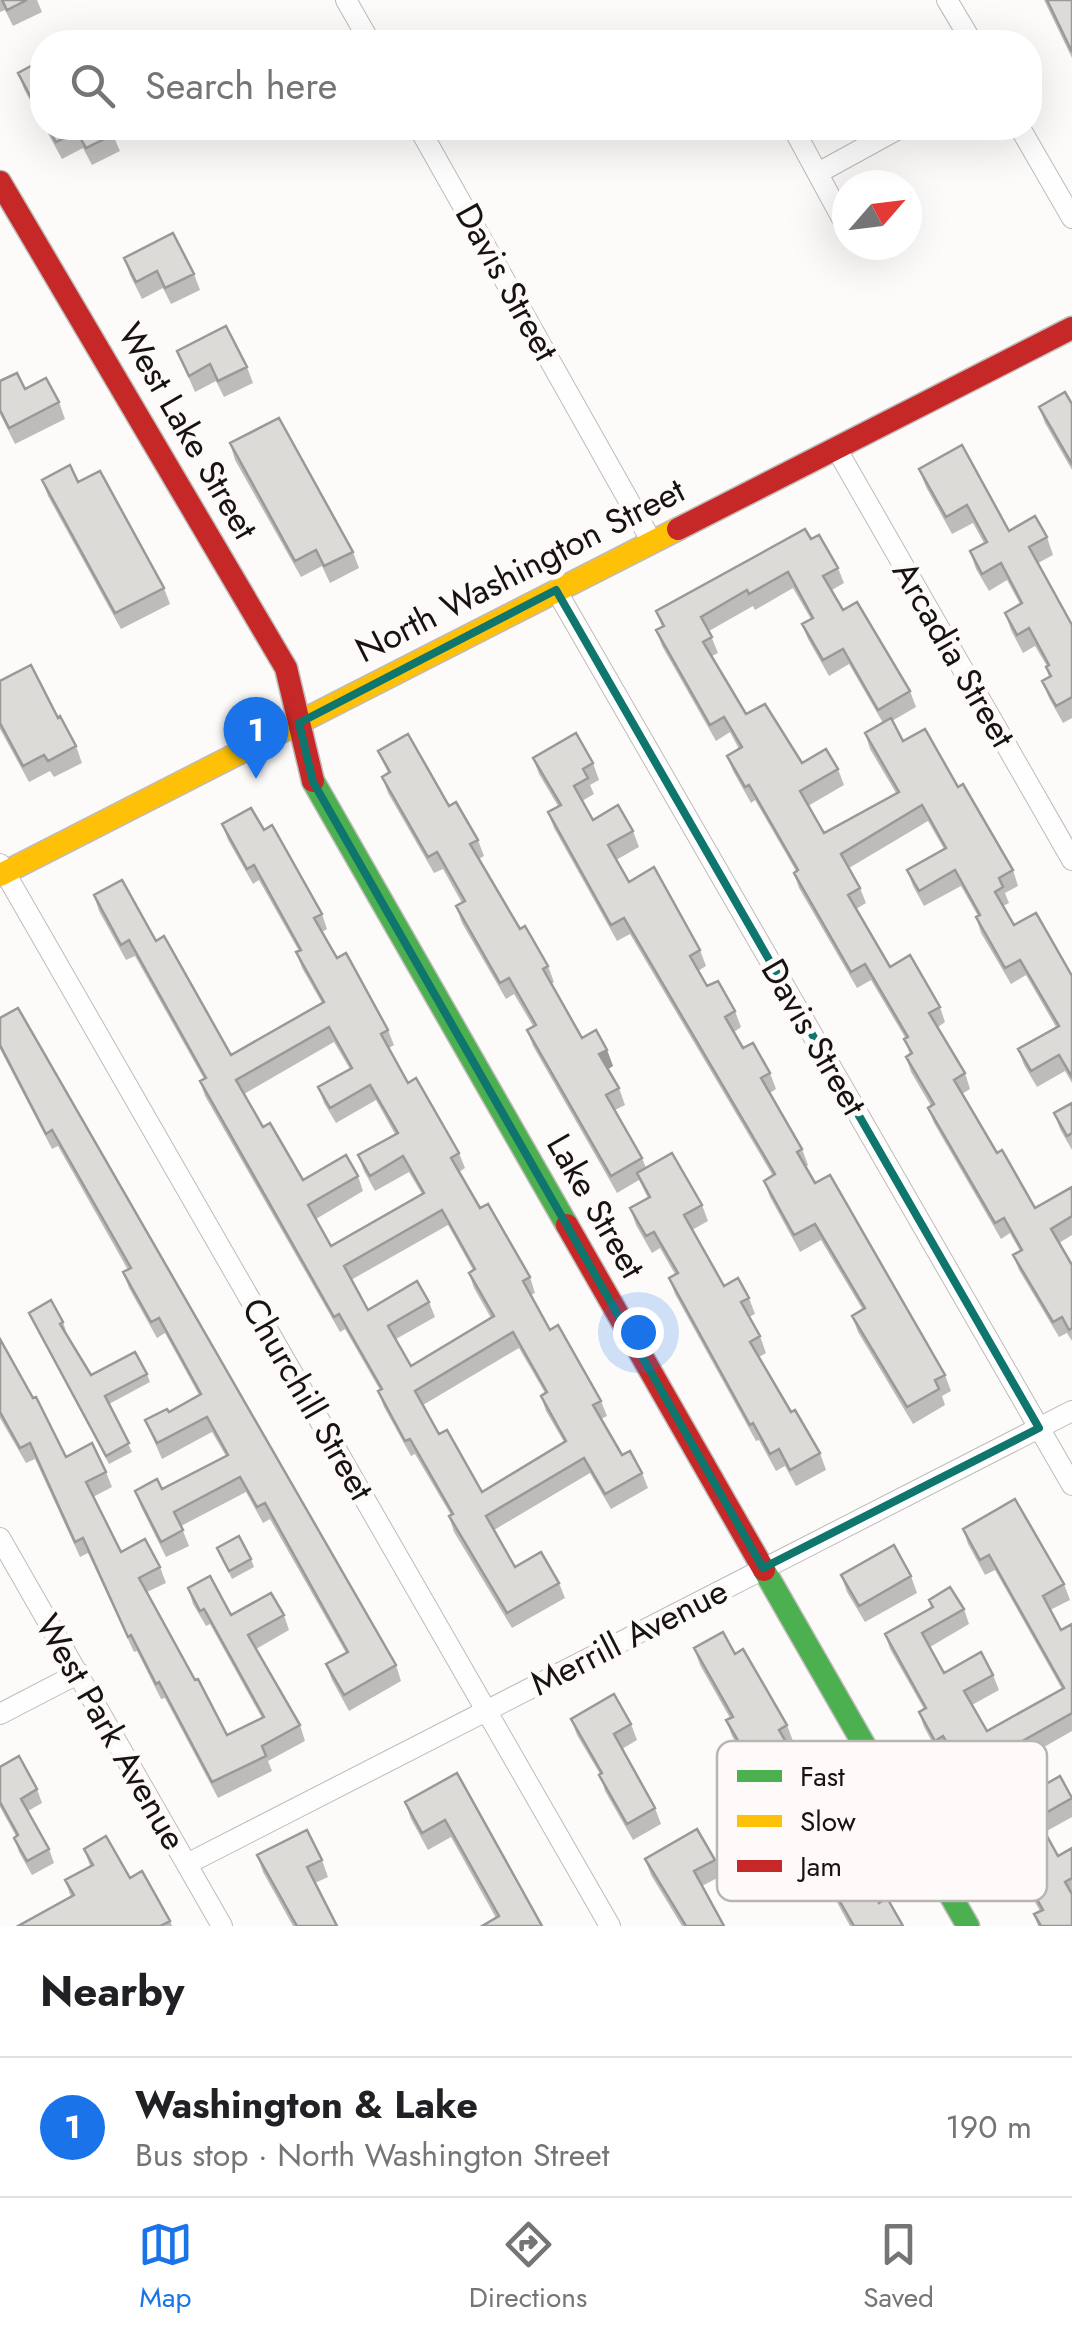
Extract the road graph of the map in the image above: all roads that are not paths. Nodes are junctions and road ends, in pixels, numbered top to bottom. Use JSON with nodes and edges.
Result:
{"nodes":[{"id":1,"x":346,"y":0,"type":"edge"},
{"id":2,"x":947,"y":0,"type":"edge"},
{"id":3,"x":363,"y":30,"type":"edge"},
{"id":4,"x":965,"y":30,"type":"edge"},
{"id":5,"x":426,"y":140,"type":"edge"},
{"id":6,"x":800,"y":140,"type":"edge"},
{"id":7,"x":878,"y":140,"type":"edge"},
{"id":8,"x":1027,"y":140,"type":"edge"},
{"id":9,"x":818,"y":173,"type":"junction"},
{"id":10,"x":0,"y":182,"type":"edge"},
{"id":11,"x":832,"y":199,"type":"edge"},
{"id":12,"x":1072,"y":218,"type":"edge"},
{"id":13,"x":1072,"y":328,"type":"edge"},
{"id":14,"x":836,"y":448,"type":"junction"},
{"id":15,"x":652,"y":542,"type":"junction"},
{"id":16,"x":556,"y":590,"type":"junction"},
{"id":17,"x":299,"y":723,"type":"junction"},
{"id":18,"x":1072,"y":860,"type":"edge"},
{"id":19,"x":2,"y":871,"type":"edge"},
{"id":20,"x":1072,"y":1411,"type":"edge"},
{"id":21,"x":1039,"y":1428,"type":"junction"},
{"id":22,"x":1072,"y":1485,"type":"edge"},
{"id":23,"x":0,"y":1538,"type":"edge"},
{"id":24,"x":763,"y":1568,"type":"junction"},
{"id":25,"x":79,"y":1673,"type":"junction"},
{"id":26,"x":487,"y":1711,"type":"junction"},
{"id":27,"x":0,"y":1714,"type":"edge"},
{"id":28,"x":862,"y":1741,"type":"edge"},
{"id":29,"x":186,"y":1864,"type":"junction"},
{"id":30,"x":954,"y":1901,"type":"edge"},
{"id":31,"x":222,"y":1926,"type":"edge"},
{"id":32,"x":610,"y":1926,"type":"edge"},
{"id":33,"x":968,"y":1926,"type":"edge"}],
"edges":[{"from":1,"to":3,"type":"street"},
{"from":2,"to":4,"type":"street"},
{"from":5,"to":15,"type":"street","name":"Davis Street"},
{"from":6,"to":9,"type":"street"},
{"from":7,"to":9,"type":"street"},
{"from":8,"to":12,"type":"street"},
{"from":9,"to":11,"type":"street"},
{"from":10,"to":17,"type":"street","name":"West Lake Street"},
{"from":13,"to":14,"type":"street","name":"North Washington Street"},
{"from":14,"to":15,"type":"street","name":"North Washington Street"},
{"from":14,"to":18,"type":"street","name":"Arcadia Street"},
{"from":15,"to":16,"type":"street","name":"North Washington Street"},
{"from":16,"to":17,"type":"street","name":"North Washington Street"},
{"from":16,"to":21,"type":"street","name":"Davis Street"},
{"from":17,"to":19,"type":"street","name":"North Washington Street"},
{"from":17,"to":24,"type":"street","name":"Lake Street"},
{"from":19,"to":26,"type":"street","name":"Churchill Street"},
{"from":20,"to":21,"type":"street","name":"Merrill Avenue"},
{"from":21,"to":22,"type":"street","name":"Davis Street"},
{"from":21,"to":24,"type":"street","name":"Merrill Avenue"},
{"from":23,"to":25,"type":"street","name":"West Park Avenue"},
{"from":24,"to":26,"type":"street","name":"Merrill Avenue"},
{"from":24,"to":28,"type":"street","name":"Lake Street"},
{"from":25,"to":27,"type":"street"},
{"from":25,"to":29,"type":"street","name":"West Park Avenue"},
{"from":26,"to":29,"type":"street","name":"Merrill Avenue"},
{"from":26,"to":32,"type":"street","name":"Churchill Street"},
{"from":29,"to":31,"type":"street","name":"West Park Avenue"},
{"from":30,"to":33,"type":"street","name":"Lake Street"}]}
